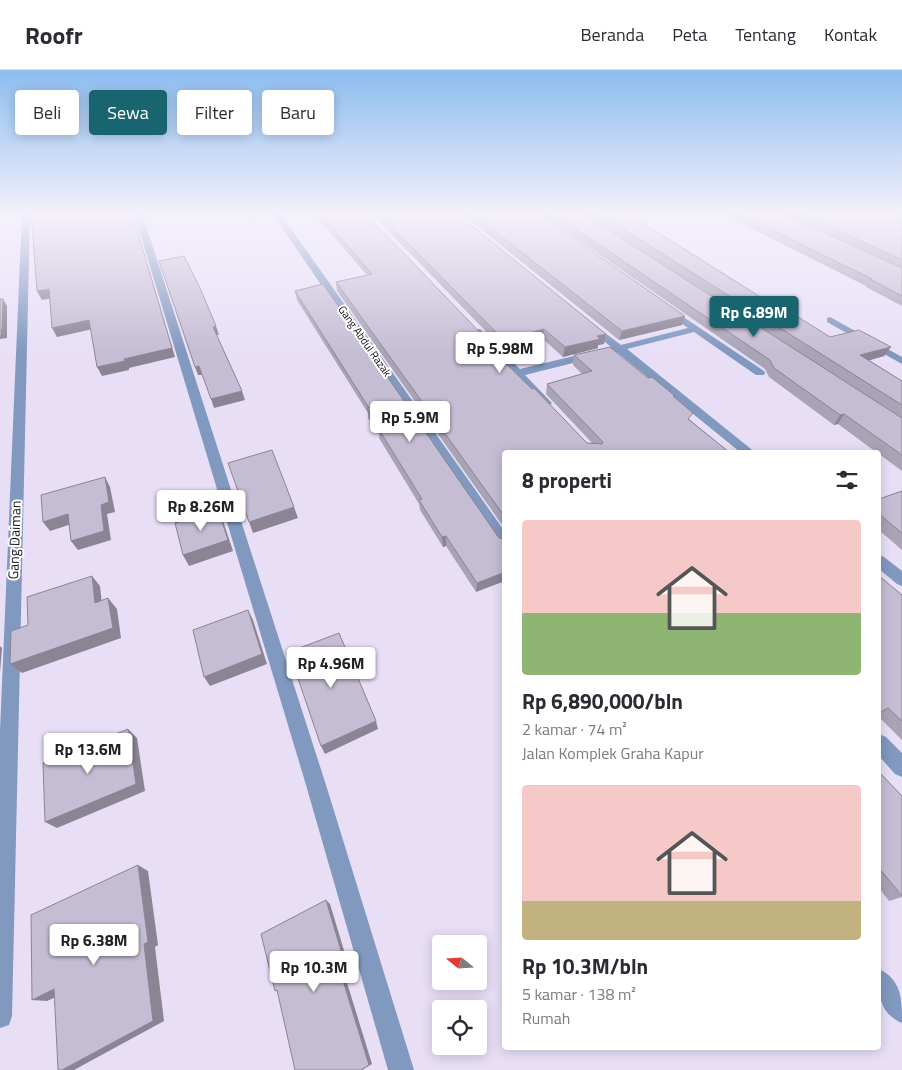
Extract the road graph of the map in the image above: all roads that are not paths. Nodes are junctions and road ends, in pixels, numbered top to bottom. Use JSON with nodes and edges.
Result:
{"nodes":[{"id":1,"x":24,"y":260,"type":"edge"},
{"id":2,"x":153,"y":260,"type":"edge"},
{"id":3,"x":308,"y":260,"type":"edge"},
{"id":4,"x":656,"y":301,"type":"edge"},
{"id":5,"x":581,"y":317,"type":"edge"},
{"id":6,"x":830,"y":320,"type":"dead end"},
{"id":7,"x":471,"y":325,"type":"edge"},
{"id":8,"x":696,"y":329,"type":"junction"},
{"id":9,"x":619,"y":348,"type":"junction"},
{"id":10,"x":902,"y":361,"type":"edge"},
{"id":11,"x":518,"y":373,"type":"junction"},
{"id":12,"x":760,"y":373,"type":"dead end"},
{"id":13,"x":552,"y":409,"type":"edge"},
{"id":14,"x":745,"y":450,"type":"edge"},
{"id":15,"x":502,"y":539,"type":"edge"},
{"id":16,"x":881,"y":563,"type":"edge"},
{"id":17,"x":902,"y":580,"type":"edge"},
{"id":18,"x":881,"y":745,"type":"edge"},
{"id":19,"x":902,"y":767,"type":"edge"},
{"id":20,"x":881,"y":984,"type":"edge"},
{"id":21,"x":902,"y":1011,"type":"edge"},
{"id":22,"x":0,"y":1016,"type":"edge"},
{"id":23,"x":401,"y":1070,"type":"edge"}],
"edges":[{"from":1,"to":22,"type":"street","name":"Gang Daiman"},
{"from":2,"to":23,"type":"street"},
{"from":3,"to":15,"type":"street","name":"Gang Abdul Razak"},
{"from":4,"to":8,"type":"street"},
{"from":5,"to":9,"type":"street"},
{"from":6,"to":10,"type":"street"},
{"from":7,"to":11,"type":"street"},
{"from":8,"to":9,"type":"street"},
{"from":8,"to":12,"type":"street"},
{"from":9,"to":11,"type":"street"},
{"from":9,"to":14,"type":"street"},
{"from":11,"to":13,"type":"street"},
{"from":16,"to":17,"type":"street"},
{"from":18,"to":19,"type":"street"},
{"from":20,"to":21,"type":"street"}]}
